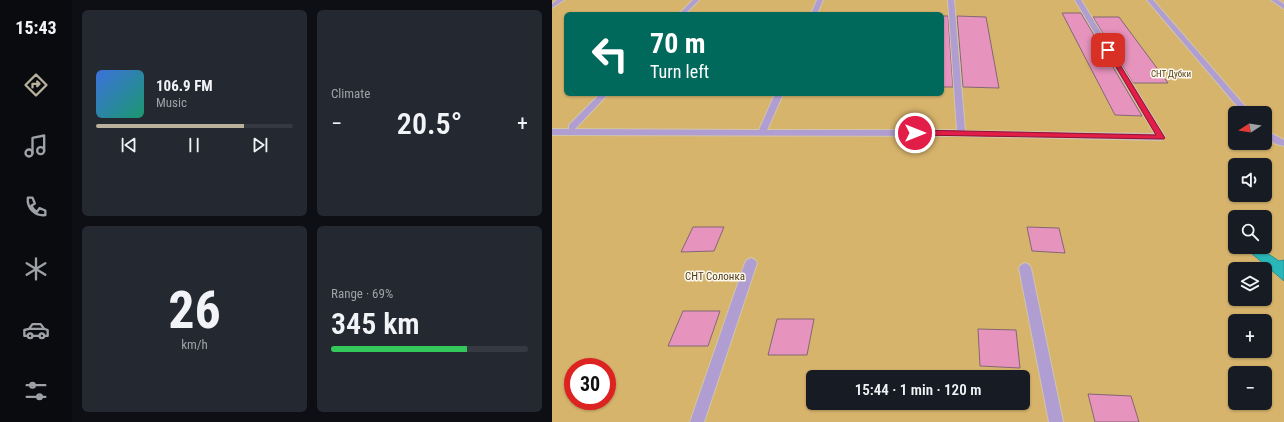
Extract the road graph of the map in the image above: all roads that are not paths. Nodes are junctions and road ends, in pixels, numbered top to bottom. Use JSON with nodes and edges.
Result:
{"nodes":[{"id":1,"x":561,"y":0,"type":"edge"},
{"id":2,"x":696,"y":0,"type":"edge"},
{"id":3,"x":820,"y":0,"type":"edge"},
{"id":4,"x":951,"y":0,"type":"edge"},
{"id":5,"x":1078,"y":0,"type":"edge"},
{"id":6,"x":1150,"y":0,"type":"edge"},
{"id":7,"x":1274,"y":0,"type":"edge"},
{"id":8,"x":552,"y":6,"type":"edge"},
{"id":9,"x":1284,"y":7,"type":"edge"},
{"id":10,"x":684,"y":12,"type":"edge"},
{"id":11,"x":815,"y":12,"type":"edge"},
{"id":12,"x":602,"y":96,"type":"edge"},
{"id":13,"x":778,"y":96,"type":"edge"},
{"id":14,"x":1241,"y":106,"type":"edge"},
{"id":15,"x":572,"y":127,"type":"dead end"},
{"id":16,"x":552,"y":132,"type":"edge"},
{"id":17,"x":762,"y":132,"type":"junction"},
{"id":18,"x":961,"y":133,"type":"junction"},
{"id":19,"x":1272,"y":137,"type":"edge"},
{"id":20,"x":1284,"y":143,"type":"edge"},
{"id":21,"x":750,"y":263,"type":"dead end"},
{"id":22,"x":1025,"y":268,"type":"dead end"},
{"id":23,"x":697,"y":422,"type":"edge"},
{"id":24,"x":1056,"y":422,"type":"edge"}],
"edges":[{"from":1,"to":8,"type":"street"},
{"from":2,"to":10,"type":"street"},
{"from":3,"to":11,"type":"street"},
{"from":4,"to":18,"type":"street"},
{"from":5,"to":18,"type":"street"},
{"from":6,"to":14,"type":"street"},
{"from":7,"to":9,"type":"street"},
{"from":12,"to":15,"type":"street"},
{"from":13,"to":17,"type":"street"},
{"from":16,"to":17,"type":"street"},
{"from":17,"to":18,"type":"street"},
{"from":19,"to":20,"type":"street"},
{"from":21,"to":23,"type":"street"},
{"from":22,"to":24,"type":"street"}]}
